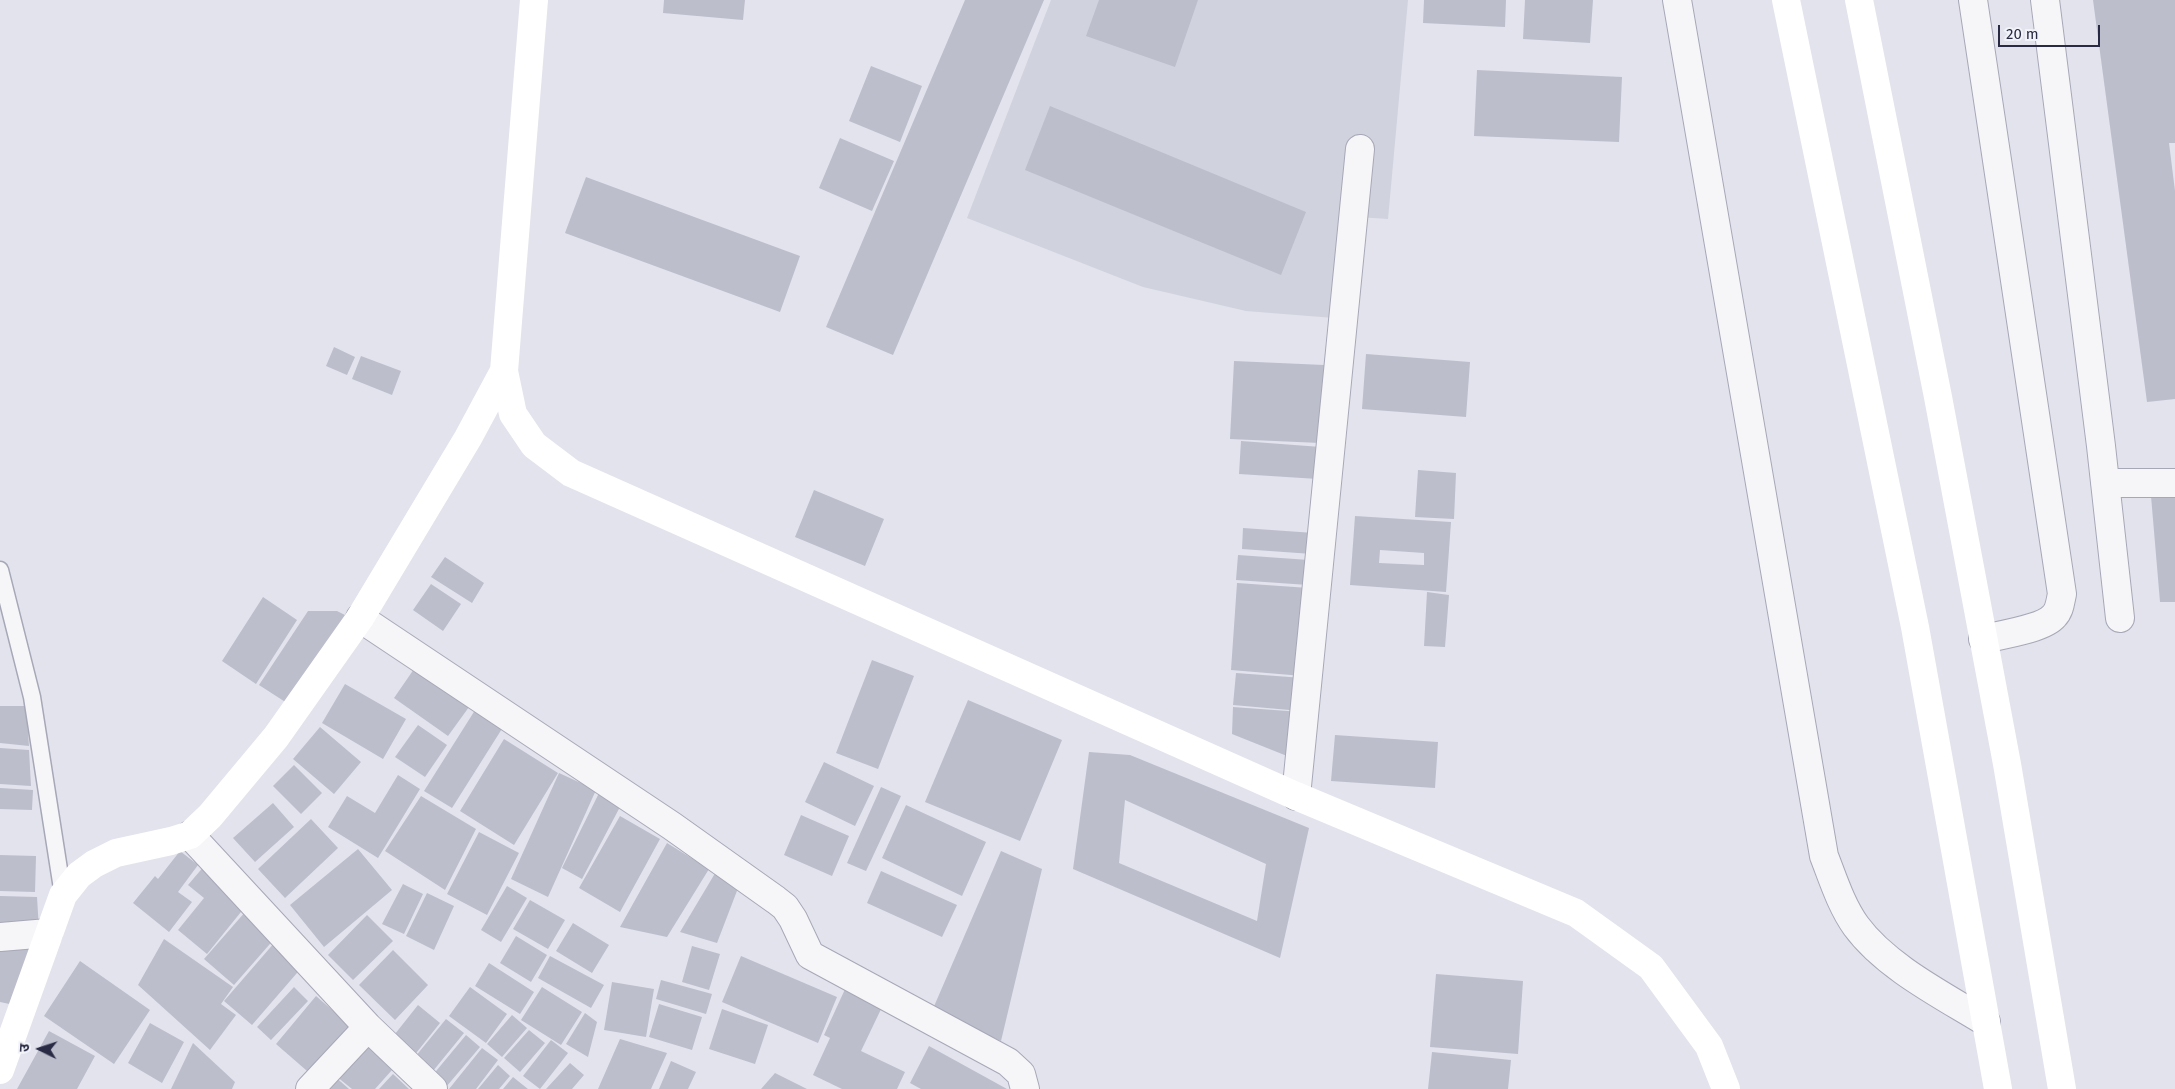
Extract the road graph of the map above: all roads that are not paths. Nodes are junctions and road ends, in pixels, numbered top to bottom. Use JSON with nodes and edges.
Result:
{"nodes":[{"id":1,"x":534,"y":0,"type":"edge"},
{"id":2,"x":1677,"y":0,"type":"edge"},
{"id":3,"x":1786,"y":0,"type":"edge"},
{"id":4,"x":1860,"y":0,"type":"edge"},
{"id":5,"x":1973,"y":0,"type":"edge"},
{"id":6,"x":2045,"y":0,"type":"edge"},
{"id":7,"x":1360,"y":149,"type":"dead end"},
{"id":8,"x":504,"y":371,"type":"junction"},
{"id":9,"x":2105,"y":483,"type":"junction"},
{"id":10,"x":2175,"y":483,"type":"edge"},
{"id":11,"x":0,"y":570,"type":"edge"},
{"id":12,"x":360,"y":618,"type":"junction"},
{"id":13,"x":2120,"y":618,"type":"dead end"},
{"id":14,"x":1983,"y":639,"type":"junction"},
{"id":15,"x":1296,"y":796,"type":"junction"},
{"id":16,"x":190,"y":835,"type":"junction"},
{"id":17,"x":63,"y":895,"type":"junction"},
{"id":18,"x":48,"y":933,"type":"junction"},
{"id":19,"x":0,"y":937,"type":"edge"},
{"id":20,"x":1986,"y":1022,"type":"junction"},
{"id":21,"x":368,"y":1027,"type":"junction"},
{"id":22,"x":0,"y":1070,"type":"edge"},
{"id":23,"x":310,"y":1089,"type":"edge"},
{"id":24,"x":433,"y":1089,"type":"edge"},
{"id":25,"x":1025,"y":1089,"type":"edge"},
{"id":26,"x":1726,"y":1089,"type":"edge"},
{"id":27,"x":1998,"y":1089,"type":"edge"},
{"id":28,"x":2062,"y":1089,"type":"edge"}],
"edges":[{"from":1,"to":8,"type":"street"},
{"from":2,"to":20,"type":"street"},
{"from":3,"to":20,"type":"street"},
{"from":4,"to":14,"type":"street"},
{"from":5,"to":14,"type":"street"},
{"from":6,"to":9,"type":"street"},
{"from":7,"to":15,"type":"street"},
{"from":8,"to":12,"type":"street"},
{"from":8,"to":15,"type":"street"},
{"from":9,"to":10,"type":"street"},
{"from":9,"to":13,"type":"street"},
{"from":11,"to":17,"type":"lane"},
{"from":12,"to":16,"type":"street"},
{"from":12,"to":25,"type":"street"},
{"from":14,"to":28,"type":"street"},
{"from":15,"to":26,"type":"street"},
{"from":16,"to":17,"type":"street"},
{"from":16,"to":21,"type":"street"},
{"from":17,"to":18,"type":"street"},
{"from":18,"to":19,"type":"street"},
{"from":18,"to":22,"type":"street"},
{"from":20,"to":27,"type":"street"},
{"from":21,"to":23,"type":"street"},
{"from":21,"to":24,"type":"street"}]}
